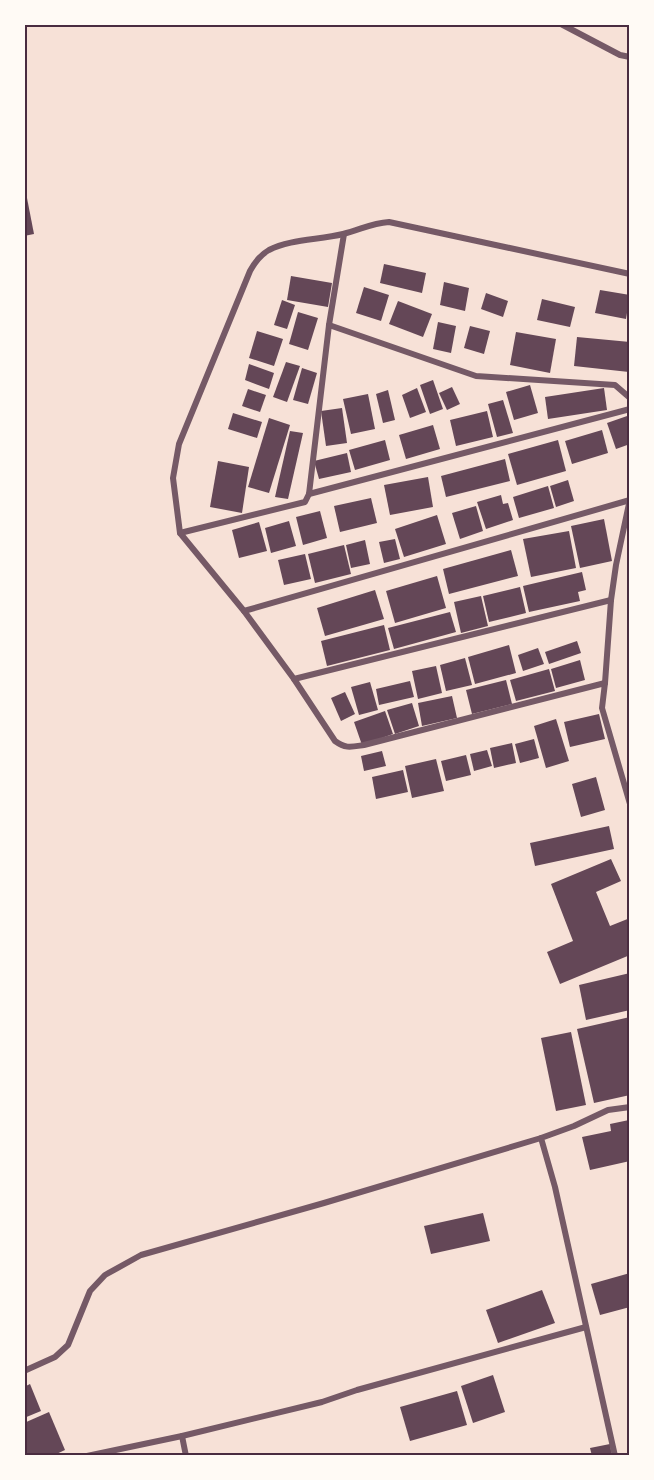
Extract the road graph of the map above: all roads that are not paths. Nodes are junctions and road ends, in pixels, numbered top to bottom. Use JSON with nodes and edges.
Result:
{"nodes":[{"id":1,"x":561,"y":24,"type":"edge"},
{"id":2,"x":630,"y":57,"type":"edge"},
{"id":3,"x":344,"y":234,"type":"junction"},
{"id":4,"x":630,"y":274,"type":"edge"},
{"id":5,"x":330,"y":325,"type":"junction"},
{"id":6,"x":630,"y":398,"type":"edge"},
{"id":7,"x":630,"y":409,"type":"edge"},
{"id":8,"x":309,"y":494,"type":"junction"},
{"id":9,"x":630,"y":500,"type":"edge"},
{"id":10,"x":180,"y":533,"type":"junction"},
{"id":11,"x":611,"y":600,"type":"junction"},
{"id":12,"x":244,"y":610,"type":"junction"},
{"id":13,"x":294,"y":679,"type":"junction"},
{"id":14,"x":605,"y":682,"type":"junction"},
{"id":15,"x":630,"y":804,"type":"edge"},
{"id":16,"x":630,"y":1107,"type":"edge"},
{"id":17,"x":541,"y":1138,"type":"junction"},
{"id":18,"x":586,"y":1327,"type":"junction"},
{"id":19,"x":24,"y":1371,"type":"edge"},
{"id":20,"x":182,"y":1436,"type":"junction"},
{"id":21,"x":87,"y":1456,"type":"edge"},
{"id":22,"x":186,"y":1456,"type":"edge"},
{"id":23,"x":615,"y":1456,"type":"edge"}],
"edges":[{"from":1,"to":2,"type":"street"},
{"from":3,"to":4,"type":"street"},
{"from":3,"to":5,"type":"street"},
{"from":3,"to":10,"type":"street"},
{"from":5,"to":6,"type":"street"},
{"from":5,"to":8,"type":"street"},
{"from":7,"to":8,"type":"street"},
{"from":8,"to":10,"type":"street"},
{"from":9,"to":11,"type":"street"},
{"from":9,"to":12,"type":"street"},
{"from":10,"to":12,"type":"street"},
{"from":11,"to":13,"type":"street"},
{"from":11,"to":14,"type":"street"},
{"from":12,"to":13,"type":"street"},
{"from":13,"to":14,"type":"street"},
{"from":14,"to":15,"type":"street"},
{"from":16,"to":17,"type":"street"},
{"from":17,"to":18,"type":"street"},
{"from":17,"to":19,"type":"street"},
{"from":18,"to":20,"type":"street"},
{"from":18,"to":23,"type":"street"},
{"from":20,"to":21,"type":"street"},
{"from":20,"to":22,"type":"street"}]}
